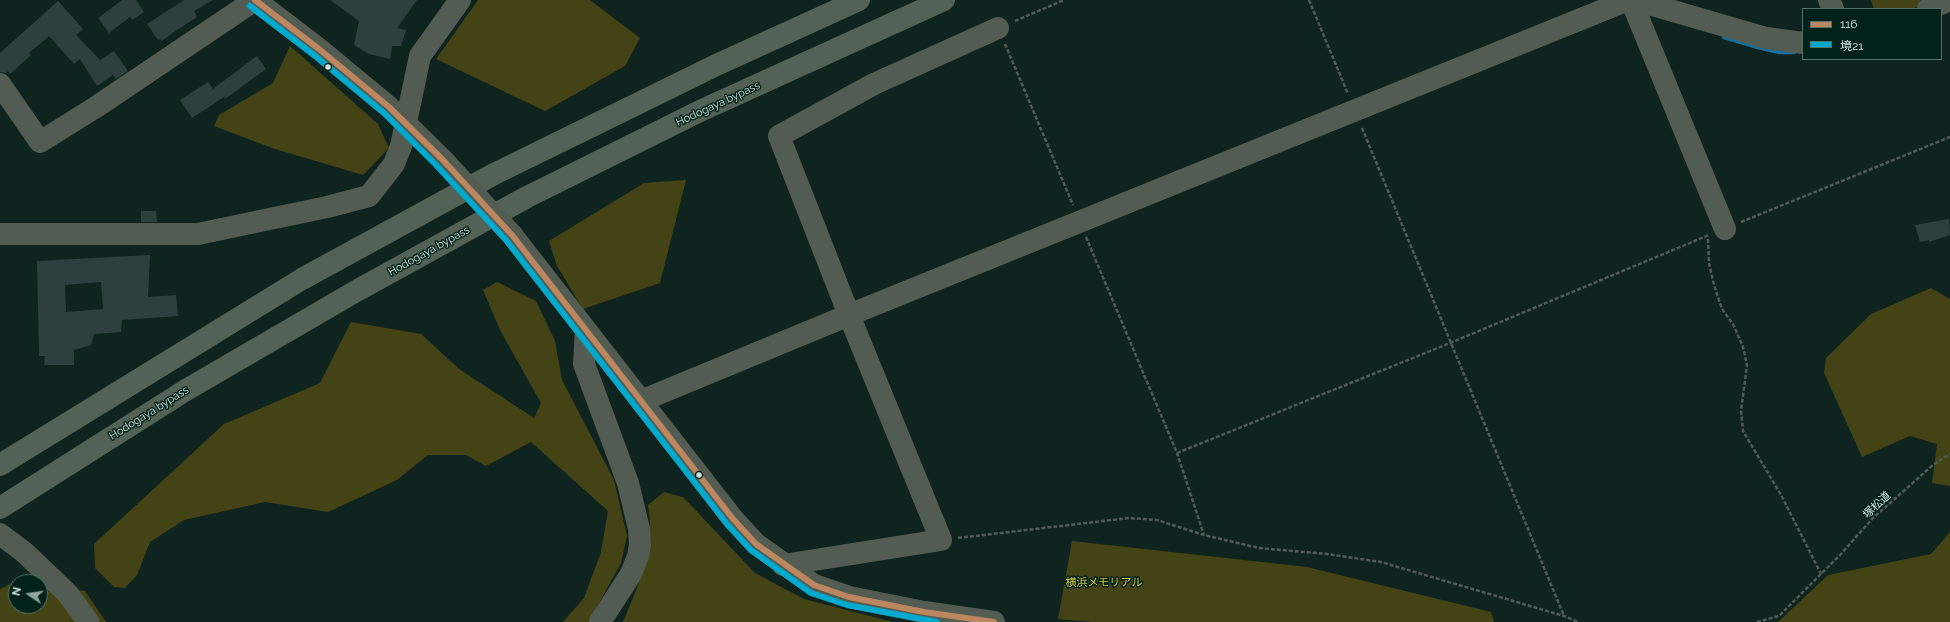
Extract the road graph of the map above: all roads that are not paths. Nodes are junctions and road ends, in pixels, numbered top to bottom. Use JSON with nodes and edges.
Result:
{"nodes":[{"id":1,"x":255,"y":0,"type":"edge"},
{"id":2,"x":460,"y":0,"type":"edge"},
{"id":3,"x":859,"y":0,"type":"edge"},
{"id":4,"x":944,"y":0,"type":"edge"},
{"id":5,"x":1628,"y":0,"type":"edge"},
{"id":6,"x":1631,"y":0,"type":"edge"},
{"id":7,"x":1635,"y":0,"type":"edge"},
{"id":8,"x":1950,"y":0,"type":"edge"},
{"id":9,"x":1930,"y":8,"type":"edge"},
{"id":10,"x":998,"y":28,"type":"road end"},
{"id":11,"x":1802,"y":43,"type":"edge"},
{"id":12,"x":0,"y":84,"type":"edge"},
{"id":13,"x":407,"y":124,"type":"junction"},
{"id":14,"x":1717,"y":232,"type":"road end"},
{"id":15,"x":0,"y":234,"type":"edge"},
{"id":16,"x":849,"y":315,"type":"junction"},
{"id":17,"x":586,"y":330,"type":"junction"},
{"id":18,"x":641,"y":401,"type":"junction"},
{"id":19,"x":0,"y":465,"type":"edge"},
{"id":20,"x":0,"y":508,"type":"edge"},
{"id":21,"x":0,"y":534,"type":"edge"},
{"id":22,"x":783,"y":565,"type":"junction"},
{"id":23,"x":88,"y":622,"type":"edge"},
{"id":24,"x":600,"y":622,"type":"edge"},
{"id":25,"x":994,"y":622,"type":"edge"}],
"edges":[{"from":1,"to":12,"type":"street"},
{"from":1,"to":13,"type":"street"},
{"from":2,"to":13,"type":"street"},
{"from":3,"to":19,"type":"highway"},
{"from":4,"to":20,"type":"highway","name":"Hodogaya bypass"},
{"from":5,"to":16,"type":"street"},
{"from":6,"to":14,"type":"street"},
{"from":7,"to":11,"type":"street"},
{"from":8,"to":9,"type":"street"},
{"from":10,"to":16,"type":"street"},
{"from":13,"to":15,"type":"street"},
{"from":13,"to":17,"type":"street","bridge":true},
{"from":16,"to":18,"type":"street"},
{"from":16,"to":22,"type":"street"},
{"from":17,"to":18,"type":"street"},
{"from":17,"to":24,"type":"street"},
{"from":18,"to":22,"type":"street"},
{"from":21,"to":23,"type":"street"},
{"from":22,"to":25,"type":"street"}]}
